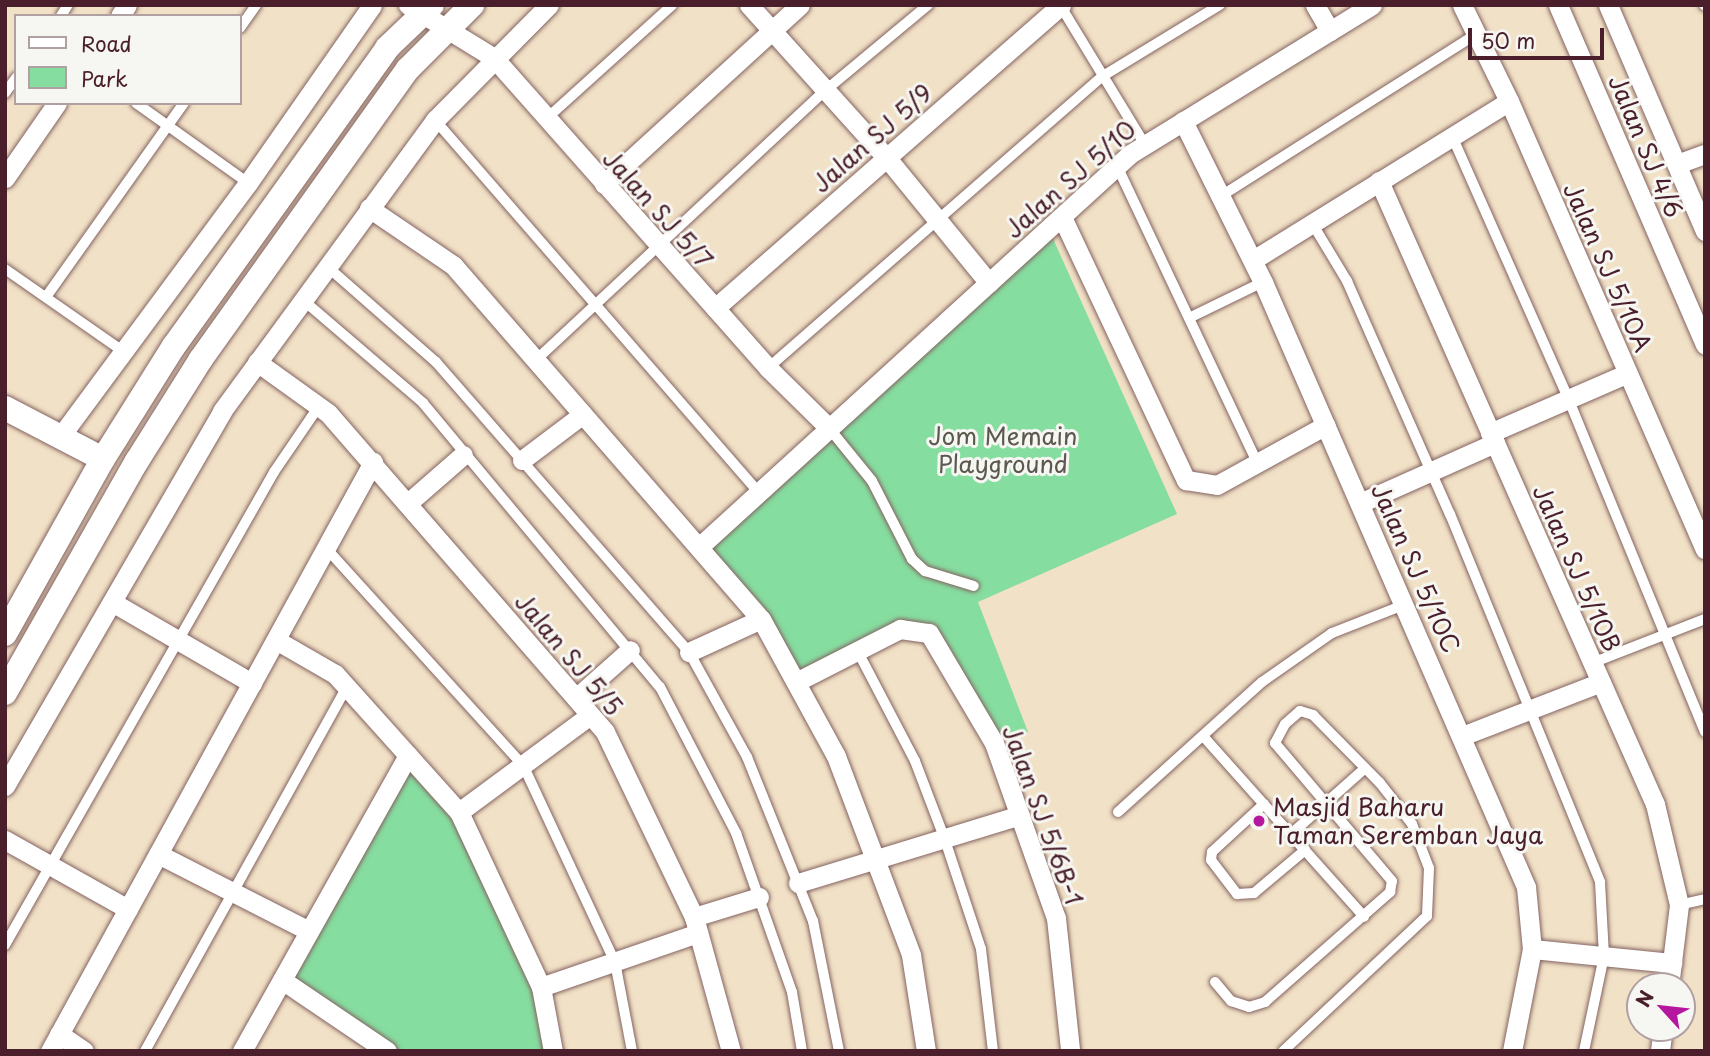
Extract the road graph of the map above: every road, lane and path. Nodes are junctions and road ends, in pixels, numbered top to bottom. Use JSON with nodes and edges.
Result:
{"nodes":[{"id":1,"x":256,"y":5,"type":"edge"},
{"id":2,"x":372,"y":5,"type":"edge"},
{"id":3,"x":472,"y":5,"type":"edge"},
{"id":4,"x":549,"y":5,"type":"edge"},
{"id":5,"x":672,"y":5,"type":"edge"},
{"id":6,"x":750,"y":5,"type":"edge"},
{"id":7,"x":800,"y":5,"type":"edge"},
{"id":8,"x":928,"y":5,"type":"edge"},
{"id":9,"x":1060,"y":5,"type":"edge"},
{"id":10,"x":1220,"y":5,"type":"edge"},
{"id":11,"x":1315,"y":5,"type":"edge"},
{"id":12,"x":1372,"y":5,"type":"edge"},
{"id":13,"x":1462,"y":5,"type":"edge"},
{"id":14,"x":1558,"y":5,"type":"edge"},
{"id":15,"x":1608,"y":5,"type":"edge"},
{"id":16,"x":421,"y":8,"type":"edge"},
{"id":17,"x":242,"y":25,"type":"edge"},
{"id":18,"x":448,"y":27,"type":"junction"},
{"id":19,"x":772,"y":31,"type":"junction"},
{"id":20,"x":1330,"y":31,"type":"junction"},
{"id":21,"x":1476,"y":34,"type":"junction"},
{"id":22,"x":494,"y":58,"type":"junction"},
{"id":23,"x":1103,"y":76,"type":"junction"},
{"id":24,"x":826,"y":90,"type":"junction"},
{"id":25,"x":1508,"y":101,"type":"junction"},
{"id":26,"x":57,"y":105,"type":"edge"},
{"id":27,"x":139,"y":105,"type":"edge"},
{"id":28,"x":183,"y":105,"type":"edge"},
{"id":29,"x":546,"y":119,"type":"junction"},
{"id":30,"x":435,"y":120,"type":"junction"},
{"id":31,"x":1184,"y":121,"type":"junction"},
{"id":32,"x":168,"y":126,"type":"junction"},
{"id":33,"x":1452,"y":136,"type":"junction"},
{"id":34,"x":1145,"y":145,"type":"junction"},
{"id":35,"x":1705,"y":154,"type":"edge"},
{"id":36,"x":887,"y":158,"type":"junction"},
{"id":37,"x":1677,"y":164,"type":"junction"},
{"id":38,"x":1117,"y":166,"type":"junction"},
{"id":39,"x":5,"y":178,"type":"edge"},
{"id":40,"x":1379,"y":181,"type":"junction"},
{"id":41,"x":248,"y":183,"type":"junction"},
{"id":42,"x":604,"y":184,"type":"junction"},
{"id":43,"x":1221,"y":196,"type":"junction"},
{"id":44,"x":369,"y":208,"type":"junction"},
{"id":45,"x":1062,"y":217,"type":"junction"},
{"id":46,"x":936,"y":219,"type":"junction"},
{"id":47,"x":1312,"y":223,"type":"junction"},
{"id":48,"x":1704,"y":230,"type":"edge"},
{"id":49,"x":659,"y":246,"type":"junction"},
{"id":50,"x":1253,"y":260,"type":"junction"},
{"id":51,"x":5,"y":269,"type":"edge"},
{"id":52,"x":330,"y":270,"type":"junction"},
{"id":53,"x":1263,"y":282,"type":"junction"},
{"id":54,"x":989,"y":283,"type":"junction"},
{"id":55,"x":46,"y":297,"type":"junction"},
{"id":56,"x":302,"y":299,"type":"junction"},
{"id":57,"x":596,"y":305,"type":"junction"},
{"id":58,"x":715,"y":309,"type":"junction"},
{"id":59,"x":1698,"y":313,"type":"edge"},
{"id":60,"x":1191,"y":317,"type":"junction"},
{"id":61,"x":1705,"y":345,"type":"edge"},
{"id":62,"x":124,"y":353,"type":"junction"},
{"id":63,"x":536,"y":360,"type":"junction"},
{"id":64,"x":257,"y":362,"type":"junction"},
{"id":65,"x":768,"y":368,"type":"junction"},
{"id":66,"x":1628,"y":373,"type":"junction"},
{"id":67,"x":1568,"y":398,"type":"junction"},
{"id":68,"x":319,"y":406,"type":"junction"},
{"id":69,"x":5,"y":408,"type":"edge"},
{"id":70,"x":583,"y":414,"type":"junction"},
{"id":71,"x":1326,"y":425,"type":"junction"},
{"id":72,"x":829,"y":428,"type":"junction"},
{"id":73,"x":60,"y":437,"type":"junction"},
{"id":74,"x":1493,"y":438,"type":"junction"},
{"id":75,"x":463,"y":455,"type":"junction"},
{"id":76,"x":103,"y":459,"type":"junction"},
{"id":77,"x":522,"y":460,"type":"junction"},
{"id":78,"x":373,"y":462,"type":"junction"},
{"id":79,"x":1257,"y":462,"type":"junction"},
{"id":80,"x":1430,"y":472,"type":"junction"},
{"id":81,"x":759,"y":493,"type":"junction"},
{"id":82,"x":408,"y":503,"type":"junction"},
{"id":83,"x":1360,"y":503,"type":"junction"},
{"id":84,"x":699,"y":547,"type":"junction"},
{"id":85,"x":326,"y":548,"type":"junction"},
{"id":86,"x":1705,"y":550,"type":"edge"},
{"id":87,"x":974,"y":586,"type":"dead end"},
{"id":88,"x":112,"y":602,"type":"junction"},
{"id":89,"x":1405,"y":604,"type":"junction"},
{"id":90,"x":761,"y":619,"type":"junction"},
{"id":91,"x":1705,"y":619,"type":"edge"},
{"id":92,"x":1664,"y":633,"type":"junction"},
{"id":93,"x":5,"y":634,"type":"edge"},
{"id":94,"x":276,"y":640,"type":"junction"},
{"id":95,"x":176,"y":641,"type":"junction"},
{"id":96,"x":631,"y":650,"type":"junction"},
{"id":97,"x":857,"y":650,"type":"junction"},
{"id":98,"x":689,"y":652,"type":"junction"},
{"id":99,"x":1592,"y":663,"type":"junction"},
{"id":100,"x":796,"y":682,"type":"junction"},
{"id":101,"x":1601,"y":682,"type":"junction"},
{"id":102,"x":252,"y":684,"type":"junction"},
{"id":103,"x":347,"y":687,"type":"junction"},
{"id":104,"x":5,"y":693,"type":"edge"},
{"id":105,"x":576,"y":698,"type":"junction"},
{"id":106,"x":1531,"y":709,"type":"junction"},
{"id":107,"x":590,"y":715,"type":"junction"},
{"id":108,"x":1705,"y":732,"type":"edge"},
{"id":109,"x":1203,"y":736,"type":"junction"},
{"id":110,"x":1462,"y":736,"type":"junction"},
{"id":111,"x":408,"y":755,"type":"junction"},
{"id":112,"x":523,"y":765,"type":"junction"},
{"id":113,"x":1365,"y":768,"type":"junction"},
{"id":114,"x":5,"y":786,"type":"edge"},
{"id":115,"x":1264,"y":804,"type":"junction"},
{"id":116,"x":1325,"y":804,"type":"junction"},
{"id":117,"x":459,"y":812,"type":"junction"},
{"id":118,"x":1118,"y":812,"type":"dead end"},
{"id":119,"x":1020,"y":815,"type":"junction"},
{"id":120,"x":1291,"y":834,"type":"junction"},
{"id":121,"x":944,"y":837,"type":"junction"},
{"id":122,"x":5,"y":840,"type":"edge"},
{"id":123,"x":1305,"y":850,"type":"junction"},
{"id":124,"x":158,"y":855,"type":"junction"},
{"id":125,"x":874,"y":857,"type":"junction"},
{"id":126,"x":49,"y":866,"type":"junction"},
{"id":127,"x":798,"y":883,"type":"junction"},
{"id":128,"x":231,"y":892,"type":"junction"},
{"id":129,"x":759,"y":897,"type":"junction"},
{"id":130,"x":1705,"y":900,"type":"edge"},
{"id":131,"x":1679,"y":905,"type":"junction"},
{"id":132,"x":128,"y":909,"type":"junction"},
{"id":133,"x":1364,"y":917,"type":"junction"},
{"id":134,"x":696,"y":925,"type":"junction"},
{"id":135,"x":309,"y":931,"type":"junction"},
{"id":136,"x":5,"y":945,"type":"edge"},
{"id":137,"x":1532,"y":949,"type":"junction"},
{"id":138,"x":1604,"y":956,"type":"junction"},
{"id":139,"x":615,"y":961,"type":"junction"},
{"id":140,"x":1671,"y":964,"type":"junction"},
{"id":141,"x":1670,"y":972,"type":"edge"},
{"id":142,"x":282,"y":980,"type":"junction"},
{"id":143,"x":1215,"y":982,"type":"dead end"},
{"id":144,"x":541,"y":988,"type":"junction"},
{"id":145,"x":54,"y":1042,"type":"edge"},
{"id":146,"x":1067,"y":1050,"type":"edge"},
{"id":147,"x":84,"y":1051,"type":"edge"},
{"id":148,"x":145,"y":1051,"type":"edge"},
{"id":149,"x":243,"y":1051,"type":"edge"},
{"id":150,"x":387,"y":1051,"type":"edge"},
{"id":151,"x":553,"y":1051,"type":"edge"},
{"id":152,"x":632,"y":1051,"type":"edge"},
{"id":153,"x":731,"y":1051,"type":"edge"},
{"id":154,"x":802,"y":1051,"type":"edge"},
{"id":155,"x":839,"y":1051,"type":"edge"},
{"id":156,"x":926,"y":1051,"type":"edge"},
{"id":157,"x":993,"y":1051,"type":"edge"},
{"id":158,"x":1283,"y":1051,"type":"edge"},
{"id":159,"x":1512,"y":1051,"type":"edge"},
{"id":160,"x":1584,"y":1051,"type":"edge"}],
"edges":[{"from":1,"to":17,"type":"lane"},
{"from":2,"to":41,"type":"street"},
{"from":3,"to":18,"type":"street"},
{"from":4,"to":22,"type":"street"},
{"from":5,"to":29,"type":"lane"},
{"from":6,"to":19,"type":"street"},
{"from":7,"to":19,"type":"street"},
{"from":8,"to":24,"type":"lane"},
{"from":9,"to":23,"type":"lane"},
{"from":9,"to":36,"type":"street","name":"Jalan SJ 5/9"},
{"from":10,"to":23,"type":"lane"},
{"from":11,"to":20,"type":"street"},
{"from":12,"to":20,"type":"street","name":"Jalan SJ 5/10"},
{"from":13,"to":21,"type":"street","name":"Jalan SJ 5/10A"},
{"from":14,"to":59,"type":"street","name":"Jalan SJ 4/6"},
{"from":15,"to":37,"type":"street"},
{"from":16,"to":18,"type":"street","name":"Jalan SJ 5/7"},
{"from":16,"to":76,"type":"street"},
{"from":18,"to":22,"type":"street","name":"Jalan SJ 5/7"},
{"from":18,"to":104,"type":"street"},
{"from":19,"to":24,"type":"street"},
{"from":19,"to":42,"type":"street"},
{"from":20,"to":31,"type":"street","name":"Jalan SJ 5/10"},
{"from":21,"to":25,"type":"street","name":"Jalan SJ 5/10A"},
{"from":21,"to":43,"type":"lane"},
{"from":22,"to":29,"type":"street","name":"Jalan SJ 5/7"},
{"from":22,"to":30,"type":"street"},
{"from":23,"to":34,"type":"lane"},
{"from":23,"to":46,"type":"lane"},
{"from":24,"to":36,"type":"street"},
{"from":24,"to":49,"type":"lane"},
{"from":25,"to":33,"type":"street"},
{"from":25,"to":66,"type":"street","name":"Jalan SJ 5/10A"},
{"from":26,"to":39,"type":"street"},
{"from":27,"to":32,"type":"lane"},
{"from":28,"to":32,"type":"lane"},
{"from":29,"to":42,"type":"street","name":"Jalan SJ 5/7"},
{"from":30,"to":44,"type":"street"},
{"from":30,"to":57,"type":"lane"},
{"from":31,"to":34,"type":"street","name":"Jalan SJ 5/10"},
{"from":31,"to":43,"type":"street","name":"Jalan SJ 5/10C"},
{"from":32,"to":41,"type":"lane"},
{"from":32,"to":55,"type":"lane"},
{"from":33,"to":40,"type":"street"},
{"from":33,"to":67,"type":"lane"},
{"from":34,"to":38,"type":"street","name":"Jalan SJ 5/10"},
{"from":35,"to":37,"type":"street"},
{"from":36,"to":46,"type":"street"},
{"from":36,"to":58,"type":"street","name":"Jalan SJ 5/9"},
{"from":37,"to":48,"type":"street"},
{"from":38,"to":45,"type":"street","name":"Jalan SJ 5/10"},
{"from":38,"to":60,"type":"lane"},
{"from":40,"to":47,"type":"street"},
{"from":40,"to":74,"type":"street","name":"Jalan SJ 5/10B"},
{"from":41,"to":62,"type":"street"},
{"from":42,"to":49,"type":"street","name":"Jalan SJ 5/7"},
{"from":43,"to":50,"type":"street","name":"Jalan SJ 5/10C"},
{"from":44,"to":52,"type":"street"},
{"from":44,"to":63,"type":"street"},
{"from":45,"to":54,"type":"street","name":"Jalan SJ 5/10"},
{"from":45,"to":79,"type":"street"},
{"from":46,"to":54,"type":"street"},
{"from":46,"to":65,"type":"lane"},
{"from":47,"to":50,"type":"street"},
{"from":47,"to":80,"type":"lane"},
{"from":49,"to":57,"type":"lane"},
{"from":49,"to":58,"type":"street","name":"Jalan SJ 5/7"},
{"from":50,"to":53,"type":"street","name":"Jalan SJ 5/10C"},
{"from":51,"to":55,"type":"lane"},
{"from":52,"to":56,"type":"street"},
{"from":52,"to":77,"type":"lane"},
{"from":53,"to":60,"type":"lane"},
{"from":53,"to":71,"type":"street","name":"Jalan SJ 5/10C"},
{"from":54,"to":72,"type":"street","name":"Jalan SJ 5/10"},
{"from":55,"to":62,"type":"lane"},
{"from":56,"to":64,"type":"street"},
{"from":56,"to":75,"type":"lane"},
{"from":57,"to":63,"type":"lane"},
{"from":57,"to":81,"type":"lane"},
{"from":58,"to":65,"type":"street","name":"Jalan SJ 5/7"},
{"from":59,"to":61,"type":"street","name":"Jalan SJ 4/6"},
{"from":60,"to":79,"type":"lane"},
{"from":62,"to":73,"type":"street"},
{"from":63,"to":70,"type":"street"},
{"from":64,"to":68,"type":"street","name":"Jalan SJ 5/5"},
{"from":64,"to":88,"type":"street"},
{"from":65,"to":72,"type":"street","name":"Jalan SJ 5/7"},
{"from":66,"to":67,"type":"street"},
{"from":66,"to":86,"type":"street","name":"Jalan SJ 5/10A"},
{"from":67,"to":74,"type":"street"},
{"from":67,"to":92,"type":"lane"},
{"from":68,"to":78,"type":"street","name":"Jalan SJ 5/5"},
{"from":68,"to":95,"type":"lane"},
{"from":69,"to":73,"type":"street"},
{"from":70,"to":77,"type":"street"},
{"from":70,"to":84,"type":"street"},
{"from":71,"to":79,"type":"street"},
{"from":71,"to":83,"type":"street","name":"Jalan SJ 5/10C"},
{"from":72,"to":81,"type":"street","name":"Jalan SJ 5/10"},
{"from":72,"to":87,"type":"lane"},
{"from":73,"to":76,"type":"street"},
{"from":74,"to":80,"type":"street"},
{"from":74,"to":99,"type":"street","name":"Jalan SJ 5/10B"},
{"from":75,"to":82,"type":"street"},
{"from":75,"to":96,"type":"lane"},
{"from":76,"to":93,"type":"street"},
{"from":77,"to":98,"type":"lane"},
{"from":78,"to":82,"type":"street","name":"Jalan SJ 5/5"},
{"from":78,"to":85,"type":"street"},
{"from":80,"to":83,"type":"street"},
{"from":80,"to":106,"type":"lane"},
{"from":81,"to":84,"type":"street","name":"Jalan SJ 5/10"},
{"from":82,"to":105,"type":"street","name":"Jalan SJ 5/5"},
{"from":83,"to":89,"type":"street","name":"Jalan SJ 5/10C"},
{"from":84,"to":90,"type":"street"},
{"from":85,"to":94,"type":"street"},
{"from":85,"to":112,"type":"lane"},
{"from":88,"to":95,"type":"street"},
{"from":88,"to":114,"type":"street"},
{"from":89,"to":109,"type":"lane"},
{"from":89,"to":110,"type":"street","name":"Jalan SJ 5/10C"},
{"from":90,"to":98,"type":"street"},
{"from":90,"to":100,"type":"street"},
{"from":91,"to":92,"type":"lane"},
{"from":92,"to":99,"type":"lane"},
{"from":92,"to":108,"type":"lane"},
{"from":94,"to":102,"type":"street"},
{"from":94,"to":103,"type":"street"},
{"from":95,"to":102,"type":"street"},
{"from":95,"to":126,"type":"lane"},
{"from":96,"to":105,"type":"street"},
{"from":96,"to":129,"type":"lane"},
{"from":97,"to":100,"type":"street","name":"Jalan SJ 5/6B-1"},
{"from":97,"to":119,"type":"street","name":"Jalan SJ 5/6B-1"},
{"from":97,"to":121,"type":"lane"},
{"from":98,"to":127,"type":"lane"},
{"from":99,"to":101,"type":"street","name":"Jalan SJ 5/10B"},
{"from":100,"to":125,"type":"street"},
{"from":101,"to":106,"type":"street"},
{"from":101,"to":131,"type":"street","name":"Jalan SJ 5/10B"},
{"from":102,"to":124,"type":"street"},
{"from":103,"to":111,"type":"street"},
{"from":103,"to":128,"type":"lane"},
{"from":105,"to":107,"type":"street","name":"Jalan SJ 5/5"},
{"from":106,"to":110,"type":"street"},
{"from":106,"to":138,"type":"lane"},
{"from":107,"to":112,"type":"street"},
{"from":107,"to":134,"type":"street","name":"Jalan SJ 5/5"},
{"from":109,"to":115,"type":"lane"},
{"from":109,"to":118,"type":"lane"},
{"from":110,"to":137,"type":"street","name":"Jalan SJ 5/10C"},
{"from":111,"to":117,"type":"street"},
{"from":111,"to":135,"type":"street"},
{"from":112,"to":117,"type":"street"},
{"from":112,"to":139,"type":"lane"},
{"from":113,"to":116,"type":"lane"},
{"from":113,"to":116,"type":"lane"},
{"from":113,"to":158,"type":"lane"},
{"from":115,"to":120,"type":"lane"},
{"from":115,"to":123,"type":"lane"},
{"from":116,"to":120,"type":"lane"},
{"from":116,"to":133,"type":"lane"},
{"from":117,"to":144,"type":"street"},
{"from":119,"to":121,"type":"street"},
{"from":119,"to":146,"type":"street","name":"Jalan SJ 5/6B-1"},
{"from":120,"to":123,"type":"lane"},
{"from":121,"to":125,"type":"street"},
{"from":121,"to":157,"type":"lane"},
{"from":122,"to":126,"type":"street"},
{"from":123,"to":133,"type":"lane"},
{"from":124,"to":128,"type":"street"},
{"from":124,"to":132,"type":"street"},
{"from":125,"to":127,"type":"street"},
{"from":125,"to":156,"type":"street"},
{"from":126,"to":132,"type":"street"},
{"from":126,"to":136,"type":"lane"},
{"from":127,"to":155,"type":"lane"},
{"from":128,"to":135,"type":"street"},
{"from":128,"to":148,"type":"lane"},
{"from":129,"to":134,"type":"street"},
{"from":129,"to":154,"type":"lane"},
{"from":130,"to":131,"type":"lane"},
{"from":131,"to":140,"type":"street","name":"Jalan SJ 5/10B"},
{"from":132,"to":145,"type":"street"},
{"from":133,"to":143,"type":"lane"},
{"from":134,"to":139,"type":"street"},
{"from":134,"to":153,"type":"street","name":"Jalan SJ 5/5"},
{"from":135,"to":142,"type":"street"},
{"from":137,"to":138,"type":"street"},
{"from":137,"to":159,"type":"street","name":"Jalan SJ 5/10C"},
{"from":138,"to":140,"type":"street"},
{"from":138,"to":160,"type":"lane"},
{"from":139,"to":144,"type":"street"},
{"from":139,"to":152,"type":"lane"},
{"from":140,"to":141,"type":"street","name":"Jalan SJ 5/10B"},
{"from":142,"to":149,"type":"street"},
{"from":142,"to":150,"type":"street"},
{"from":144,"to":151,"type":"street"},
{"from":145,"to":147,"type":"street"}]}
